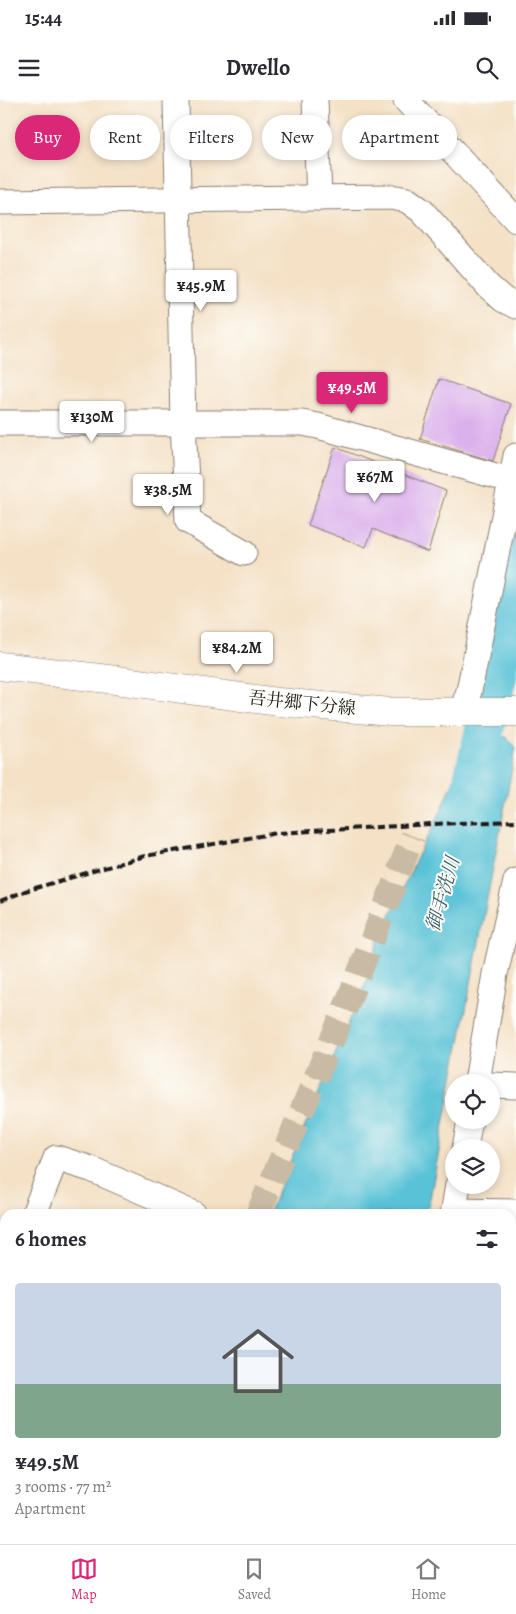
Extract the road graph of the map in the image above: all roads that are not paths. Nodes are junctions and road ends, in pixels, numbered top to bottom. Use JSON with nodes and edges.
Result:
{"nodes":[{"id":1,"x":176,"y":100,"type":"edge"},
{"id":2,"x":315,"y":100,"type":"edge"},
{"id":3,"x":406,"y":100,"type":"edge"},
{"id":4,"x":319,"y":198,"type":"junction"},
{"id":5,"x":178,"y":200,"type":"junction"},
{"id":6,"x":0,"y":202,"type":"edge"},
{"id":7,"x":516,"y":220,"type":"edge"},
{"id":8,"x":516,"y":306,"type":"edge"},
{"id":9,"x":0,"y":423,"type":"edge"},
{"id":10,"x":183,"y":423,"type":"junction"},
{"id":11,"x":513,"y":468,"type":"edge"},
{"id":12,"x":244,"y":553,"type":"dead end"},
{"id":13,"x":0,"y":666,"type":"edge"},
{"id":14,"x":468,"y":711,"type":"junction"},
{"id":15,"x":516,"y":712,"type":"edge"},
{"id":16,"x":516,"y":881,"type":"edge"},
{"id":17,"x":512,"y":911,"type":"edge"},
{"id":18,"x":506,"y":974,"type":"edge"},
{"id":19,"x":479,"y":1074,"type":"edge"},
{"id":20,"x":500,"y":1086,"type":"edge"},
{"id":21,"x":516,"y":1086,"type":"edge"},
{"id":22,"x":456,"y":1194,"type":"edge"},
{"id":23,"x":36,"y":1209,"type":"edge"},
{"id":24,"x":183,"y":1209,"type":"edge"},
{"id":25,"x":454,"y":1209,"type":"edge"}],
"edges":[{"from":1,"to":5,"type":"street"},
{"from":2,"to":4,"type":"street"},
{"from":3,"to":7,"type":"street"},
{"from":4,"to":5,"type":"street"},
{"from":4,"to":8,"type":"street"},
{"from":5,"to":6,"type":"street"},
{"from":5,"to":10,"type":"street"},
{"from":9,"to":10,"type":"street"},
{"from":10,"to":11,"type":"street"},
{"from":10,"to":12,"type":"street"},
{"from":11,"to":14,"type":"street"},
{"from":13,"to":14,"type":"main road","name":"吾井郷下分線"},
{"from":14,"to":15,"type":"main road","name":"吾井郷下分線"},
{"from":16,"to":17,"type":"street"},
{"from":17,"to":18,"type":"street"},
{"from":18,"to":19,"type":"street"},
{"from":20,"to":21,"type":"street"},
{"from":22,"to":25,"type":"street"},
{"from":23,"to":24,"type":"street"}]}
